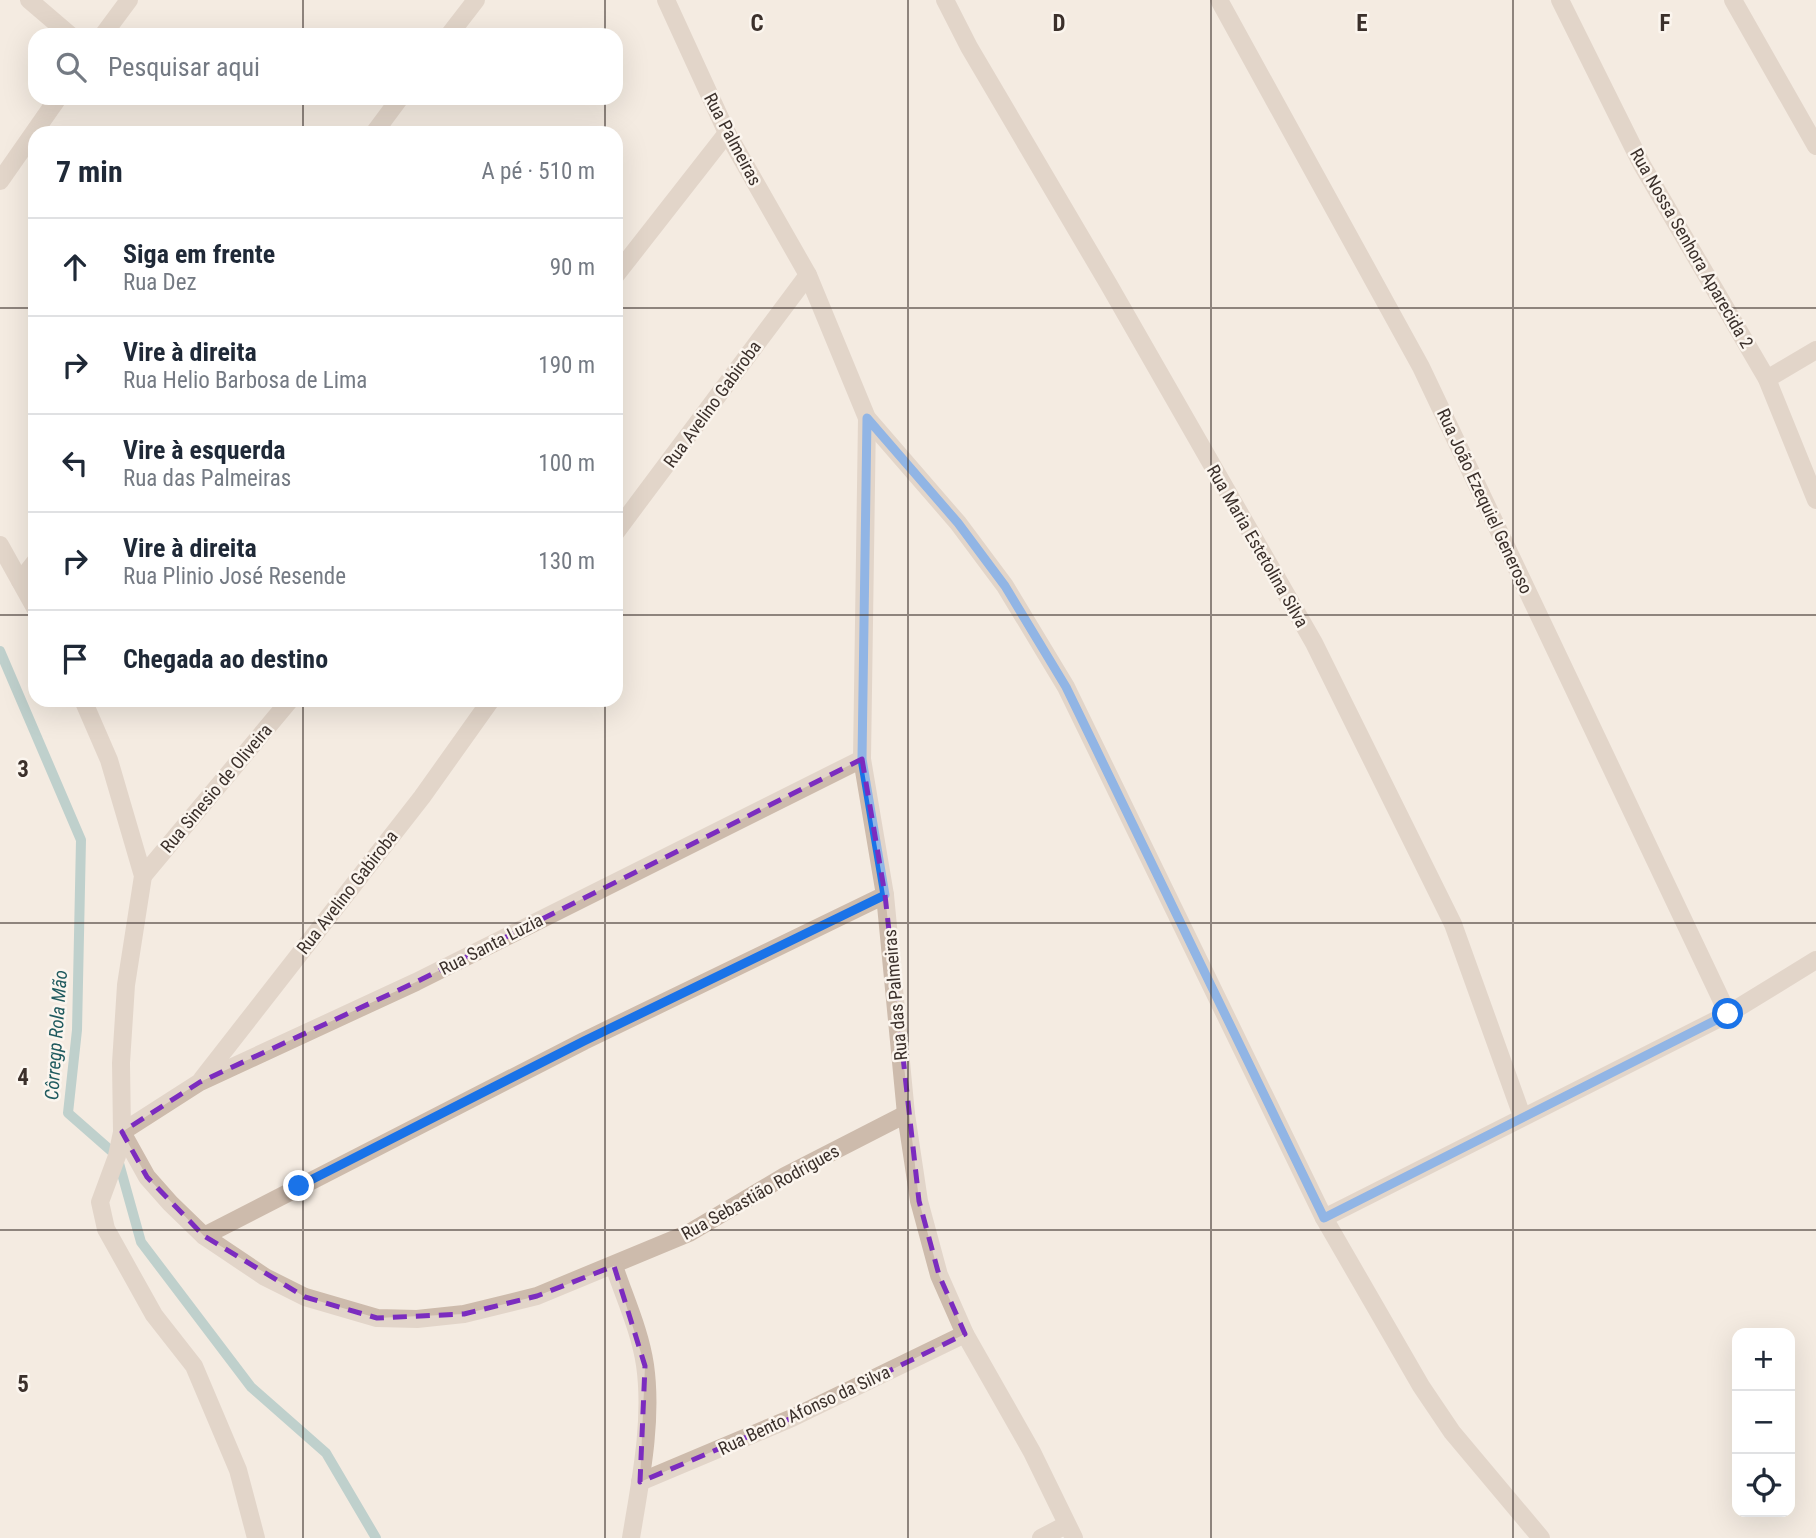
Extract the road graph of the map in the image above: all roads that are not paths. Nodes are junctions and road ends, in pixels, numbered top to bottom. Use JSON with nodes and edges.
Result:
{"nodes":[{"id":1,"x":29,"y":0,"type":"edge"},
{"id":2,"x":129,"y":0,"type":"edge"},
{"id":3,"x":476,"y":0,"type":"edge"},
{"id":4,"x":666,"y":0,"type":"edge"},
{"id":5,"x":945,"y":0,"type":"edge"},
{"id":6,"x":1560,"y":0,"type":"edge"},
{"id":7,"x":1732,"y":0,"type":"edge"},
{"id":8,"x":1225,"y":2,"type":"edge"},
{"id":9,"x":62,"y":28,"type":"edge"},
{"id":10,"x":108,"y":28,"type":"edge"},
{"id":11,"x":454,"y":28,"type":"edge"},
{"id":12,"x":53,"y":105,"type":"edge"},
{"id":13,"x":395,"y":105,"type":"edge"},
{"id":14,"x":38,"y":126,"type":"edge"},
{"id":15,"x":379,"y":126,"type":"edge"},
{"id":16,"x":727,"y":133,"type":"junction"},
{"id":17,"x":28,"y":141,"type":"edge"},
{"id":18,"x":1816,"y":146,"type":"edge"},
{"id":19,"x":0,"y":181,"type":"edge"},
{"id":20,"x":623,"y":266,"type":"edge"},
{"id":21,"x":808,"y":275,"type":"junction"},
{"id":22,"x":1816,"y":350,"type":"edge"},
{"id":23,"x":1767,"y":379,"type":"junction"},
{"id":24,"x":867,"y":418,"type":"junction"},
{"id":25,"x":1816,"y":500,"type":"edge"},
{"id":26,"x":623,"y":523,"type":"edge"},
{"id":27,"x":0,"y":545,"type":"edge"},
{"id":28,"x":28,"y":571,"type":"edge"},
{"id":29,"x":20,"y":581,"type":"junction"},
{"id":30,"x":28,"y":595,"type":"edge"},
{"id":31,"x":86,"y":707,"type":"edge"},
{"id":32,"x":284,"y":707,"type":"edge"},
{"id":33,"x":486,"y":707,"type":"edge"},
{"id":34,"x":862,"y":759,"type":"junction"},
{"id":35,"x":143,"y":876,"type":"junction"},
{"id":36,"x":885,"y":895,"type":"junction"},
{"id":37,"x":1816,"y":960,"type":"edge"},
{"id":38,"x":1728,"y":1014,"type":"junction"},
{"id":39,"x":200,"y":1082,"type":"junction"},
{"id":40,"x":906,"y":1114,"type":"junction"},
{"id":41,"x":1522,"y":1116,"type":"junction"},
{"id":42,"x":122,"y":1132,"type":"junction"},
{"id":43,"x":1324,"y":1218,"type":"junction"},
{"id":44,"x":204,"y":1236,"type":"junction"},
{"id":45,"x":614,"y":1266,"type":"junction"},
{"id":46,"x":965,"y":1334,"type":"junction"},
{"id":47,"x":640,"y":1482,"type":"junction"},
{"id":48,"x":1070,"y":1532,"type":"edge"},
{"id":49,"x":256,"y":1538,"type":"edge"},
{"id":50,"x":631,"y":1538,"type":"edge"},
{"id":51,"x":1041,"y":1538,"type":"edge"},
{"id":52,"x":1542,"y":1538,"type":"edge"}],
"edges":[{"from":1,"to":9,"type":"street"},
{"from":2,"to":10,"type":"street"},
{"from":3,"to":11,"type":"street"},
{"from":4,"to":16,"type":"street","name":"Rua Palmeiras"},
{"from":5,"to":41,"type":"street","name":"Rua Maria Estetolina Silva"},
{"from":6,"to":23,"type":"street","name":"Rua Nossa Senhora Aparecida 2"},
{"from":7,"to":18,"type":"street"},
{"from":8,"to":38,"type":"street","name":"Rua João Ezequiel Generoso"},
{"from":12,"to":14,"type":"street"},
{"from":13,"to":15,"type":"street"},
{"from":16,"to":20,"type":"street"},
{"from":16,"to":21,"type":"street","name":"Rua Palmeiras"},
{"from":17,"to":19,"type":"street"},
{"from":21,"to":24,"type":"street","name":"Rua Palmeiras"},
{"from":21,"to":26,"type":"street","name":"Rua Avelino Gabiroba"},
{"from":22,"to":23,"type":"street"},
{"from":23,"to":25,"type":"street","name":"Rua Nossa Senhora Aparecida 2"},
{"from":24,"to":34,"type":"street","name":"Rua das Palmeiras"},
{"from":24,"to":43,"type":"street"},
{"from":27,"to":29,"type":"street"},
{"from":28,"to":29,"type":"street"},
{"from":29,"to":30,"type":"street"},
{"from":31,"to":35,"type":"street"},
{"from":32,"to":35,"type":"street","name":"Rua Sinesio de Oliveira"},
{"from":33,"to":39,"type":"street","name":"Rua Avelino Gabiroba"},
{"from":34,"to":36,"type":"street","name":"Rua das Palmeiras"},
{"from":34,"to":39,"type":"street","name":"Rua Santa Luzia"},
{"from":35,"to":42,"type":"street"},
{"from":36,"to":40,"type":"street","name":"Rua das Palmeiras"},
{"from":36,"to":44,"type":"street"},
{"from":37,"to":38,"type":"street"},
{"from":38,"to":41,"type":"street"},
{"from":39,"to":42,"type":"street","name":"Rua Santa Luzia"},
{"from":40,"to":45,"type":"street","name":"Rua Sebastião Rodrigues"},
{"from":40,"to":46,"type":"street","name":"Rua das Palmeiras"},
{"from":41,"to":43,"type":"street"},
{"from":42,"to":44,"type":"street","name":"Rua Sebastião Rodrigues"},
{"from":42,"to":49,"type":"street"},
{"from":43,"to":52,"type":"street"},
{"from":44,"to":45,"type":"street","name":"Rua Sebastião Rodrigues"},
{"from":45,"to":47,"type":"street"},
{"from":46,"to":47,"type":"street","name":"Rua Bento Afonso da Silva"},
{"from":46,"to":48,"type":"street","name":"Rua das Palmeiras"},
{"from":47,"to":50,"type":"street"},
{"from":48,"to":51,"type":"street"}]}
